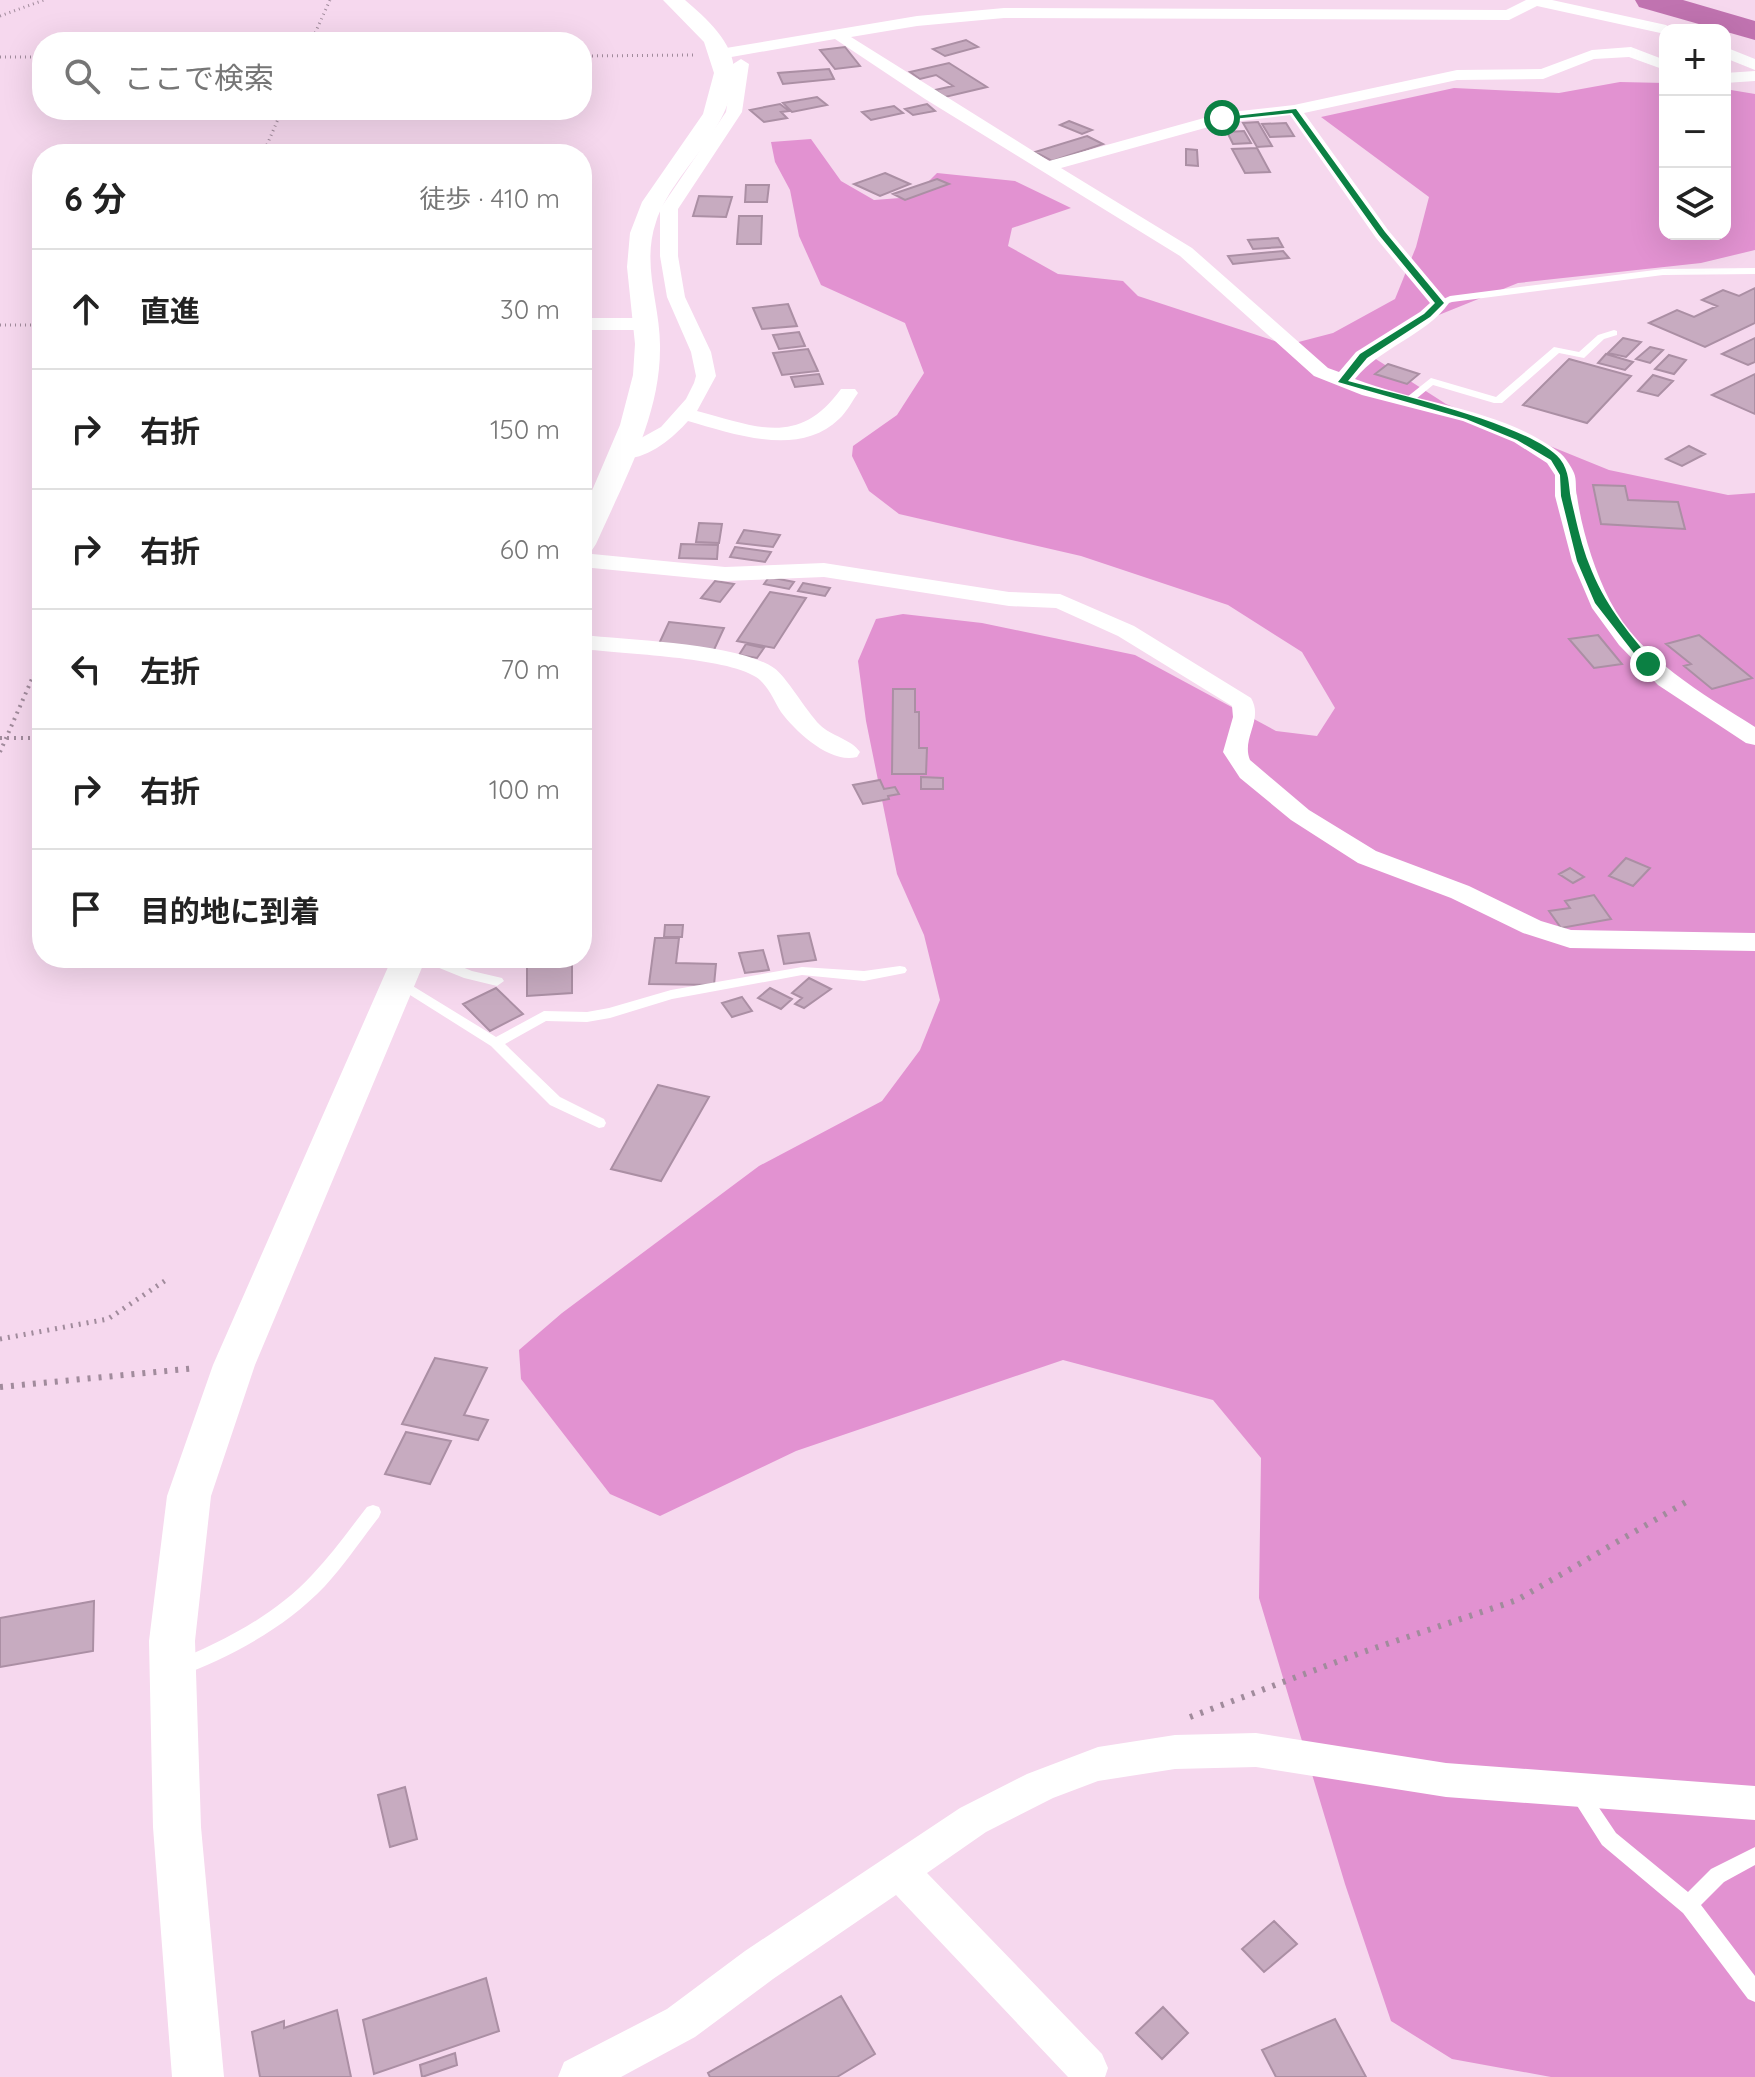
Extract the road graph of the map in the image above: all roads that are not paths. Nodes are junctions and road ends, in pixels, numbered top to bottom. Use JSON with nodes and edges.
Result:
{"nodes":[{"id":1,"x":673,"y":0,"type":"edge"},
{"id":2,"x":1537,"y":0,"type":"edge"},
{"id":3,"x":1659,"y":28,"type":"edge"},
{"id":4,"x":837,"y":34,"type":"junction"},
{"id":5,"x":1731,"y":55,"type":"edge"},
{"id":6,"x":730,"y":59,"type":"junction"},
{"id":7,"x":1659,"y":63,"type":"edge"},
{"id":8,"x":1755,"y":65,"type":"edge"},
{"id":9,"x":1755,"y":76,"type":"edge"},
{"id":10,"x":1731,"y":78,"type":"edge"},
{"id":11,"x":1294,"y":110,"type":"junction"},
{"id":12,"x":1046,"y":167,"type":"junction"},
{"id":13,"x":1755,"y":271,"type":"edge"},
{"id":14,"x":1440,"y":303,"type":"junction"},
{"id":15,"x":592,"y":324,"type":"edge"},
{"id":16,"x":645,"y":324,"type":"junction"},
{"id":17,"x":1614,"y":333,"type":"dead end"},
{"id":18,"x":1342,"y":382,"type":"junction"},
{"id":19,"x":848,"y":393,"type":"dead end"},
{"id":20,"x":1407,"y":401,"type":"junction"},
{"id":21,"x":684,"y":414,"type":"junction"},
{"id":22,"x":624,"y":453,"type":"junction"},
{"id":23,"x":592,"y":522,"type":"edge"},
{"id":24,"x":592,"y":561,"type":"edge"},
{"id":25,"x":592,"y":643,"type":"edge"},
{"id":26,"x":1755,"y":738,"type":"edge"},
{"id":27,"x":848,"y":752,"type":"dead end"},
{"id":28,"x":1755,"y":942,"type":"edge"},
{"id":29,"x":410,"y":968,"type":"edge"},
{"id":30,"x":413,"y":968,"type":"edge"},
{"id":31,"x":424,"y":968,"type":"edge"},
{"id":32,"x":900,"y":970,"type":"dead end"},
{"id":33,"x":497,"y":981,"type":"dead end"},
{"id":34,"x":496,"y":1043,"type":"junction"},
{"id":35,"x":599,"y":1123,"type":"dead end"},
{"id":36,"x":373,"y":1512,"type":"dead end"},
{"id":37,"x":173,"y":1670,"type":"junction"},
{"id":38,"x":1575,"y":1790,"type":"junction"},
{"id":39,"x":1755,"y":1803,"type":"edge"},
{"id":40,"x":1755,"y":1856,"type":"edge"},
{"id":41,"x":898,"y":1870,"type":"junction"},
{"id":42,"x":1690,"y":1906,"type":"junction"},
{"id":43,"x":1755,"y":1992,"type":"edge"},
{"id":44,"x":1088,"y":2068,"type":"dead end"},
{"id":45,"x":198,"y":2077,"type":"edge"},
{"id":46,"x":579,"y":2077,"type":"edge"}],
"edges":[{"from":1,"to":6,"type":"street"},
{"from":2,"to":3,"type":"street"},
{"from":2,"to":4,"type":"street"},
{"from":4,"to":6,"type":"street"},
{"from":4,"to":12,"type":"street"},
{"from":5,"to":8,"type":"street"},
{"from":6,"to":16,"type":"street"},
{"from":6,"to":21,"type":"street"},
{"from":7,"to":11,"type":"street"},
{"from":9,"to":10,"type":"street"},
{"from":11,"to":12,"type":"street"},
{"from":11,"to":14,"type":"street"},
{"from":12,"to":18,"type":"street"},
{"from":13,"to":14,"type":"lane"},
{"from":14,"to":18,"type":"street"},
{"from":15,"to":16,"type":"street"},
{"from":16,"to":22,"type":"street"},
{"from":17,"to":20,"type":"lane"},
{"from":18,"to":20,"type":"street"},
{"from":19,"to":21,"type":"street"},
{"from":20,"to":26,"type":"street"},
{"from":21,"to":22,"type":"street"},
{"from":22,"to":23,"type":"street"},
{"from":24,"to":28,"type":"street"},
{"from":25,"to":27,"type":"street"},
{"from":29,"to":37,"type":"street"},
{"from":30,"to":34,"type":"lane"},
{"from":31,"to":33,"type":"lane"},
{"from":32,"to":34,"type":"lane"},
{"from":34,"to":35,"type":"lane"},
{"from":36,"to":37,"type":"lane"},
{"from":37,"to":45,"type":"street"},
{"from":38,"to":39,"type":"street"},
{"from":38,"to":41,"type":"street"},
{"from":38,"to":42,"type":"lane"},
{"from":40,"to":42,"type":"lane"},
{"from":41,"to":44,"type":"street"},
{"from":41,"to":46,"type":"street"},
{"from":42,"to":43,"type":"lane"}]}
